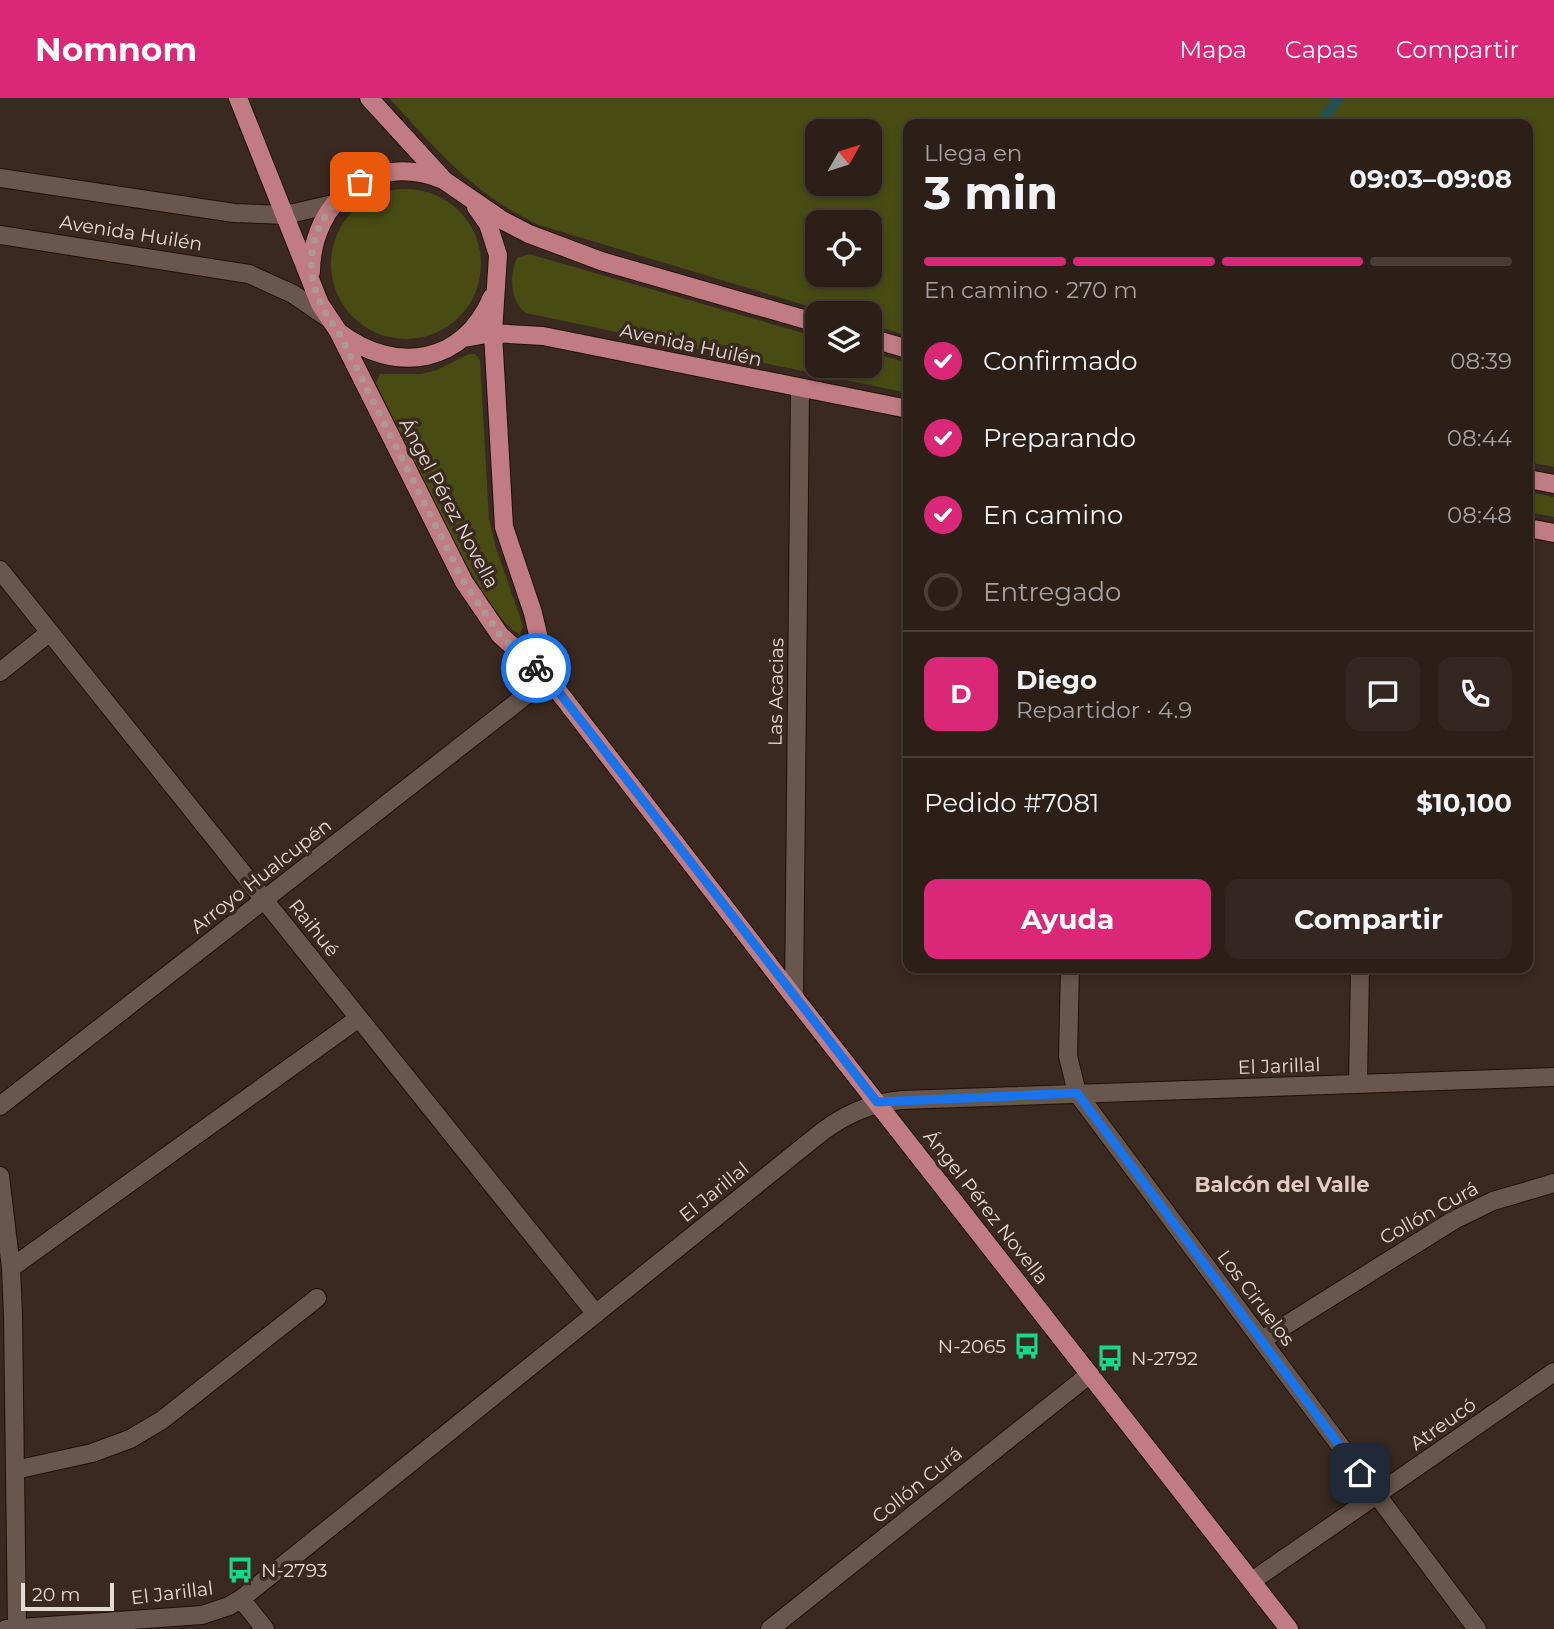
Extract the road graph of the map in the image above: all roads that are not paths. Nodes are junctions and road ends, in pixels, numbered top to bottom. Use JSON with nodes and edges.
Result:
{"nodes":[{"id":1,"x":239,"y":98,"type":"edge"},
{"id":2,"x":369,"y":98,"type":"edge"},
{"id":3,"x":0,"y":178,"type":"edge"},
{"id":4,"x":445,"y":181,"type":"junction"},
{"id":5,"x":470,"y":198,"type":"junction"},
{"id":6,"x":333,"y":204,"type":"junction"},
{"id":7,"x":285,"y":215,"type":"junction"},
{"id":8,"x":0,"y":235,"type":"edge"},
{"id":9,"x":496,"y":287,"type":"junction"},
{"id":10,"x":314,"y":290,"type":"junction"},
{"id":11,"x":805,"y":319,"type":"edge"},
{"id":12,"x":333,"y":325,"type":"junction"},
{"id":13,"x":493,"y":333,"type":"junction"},
{"id":14,"x":464,"y":338,"type":"junction"},
{"id":15,"x":882,"y":341,"type":"edge"},
{"id":16,"x":903,"y":348,"type":"edge"},
{"id":17,"x":800,"y":389,"type":"junction"},
{"id":18,"x":903,"y":408,"type":"edge"},
{"id":19,"x":1533,"y":480,"type":"edge"},
{"id":20,"x":1554,"y":484,"type":"edge"},
{"id":21,"x":1533,"y":529,"type":"edge"},
{"id":22,"x":1554,"y":533,"type":"edge"},
{"id":23,"x":0,"y":570,"type":"edge"},
{"id":24,"x":50,"y":632,"type":"junction"},
{"id":25,"x":0,"y":672,"type":"edge"},
{"id":26,"x":548,"y":678,"type":"junction"},
{"id":27,"x":264,"y":900,"type":"junction"},
{"id":28,"x":1070,"y":973,"type":"edge"},
{"id":29,"x":1360,"y":973,"type":"edge"},
{"id":30,"x":794,"y":997,"type":"junction"},
{"id":31,"x":359,"y":1018,"type":"junction"},
{"id":32,"x":1554,"y":1077,"type":"edge"},
{"id":33,"x":1357,"y":1084,"type":"junction"},
{"id":34,"x":1077,"y":1093,"type":"junction"},
{"id":35,"x":877,"y":1102,"type":"junction"},
{"id":36,"x":0,"y":1106,"type":"edge"},
{"id":37,"x":0,"y":1176,"type":"edge"},
{"id":38,"x":1554,"y":1183,"type":"edge"},
{"id":39,"x":11,"y":1268,"type":"junction"},
{"id":40,"x":317,"y":1298,"type":"dead end"},
{"id":41,"x":596,"y":1314,"type":"junction"},
{"id":42,"x":1262,"y":1340,"type":"junction"},
{"id":43,"x":1554,"y":1372,"type":"edge"},
{"id":44,"x":1090,"y":1374,"type":"junction"},
{"id":45,"x":15,"y":1471,"type":"junction"},
{"id":46,"x":1377,"y":1495,"type":"junction"},
{"id":47,"x":1252,"y":1581,"type":"junction"},
{"id":48,"x":241,"y":1600,"type":"junction"},
{"id":49,"x":17,"y":1628,"type":"edge"},
{"id":50,"x":6,"y":1629,"type":"edge"},
{"id":51,"x":265,"y":1629,"type":"edge"},
{"id":52,"x":771,"y":1629,"type":"edge"},
{"id":53,"x":1289,"y":1629,"type":"edge"},
{"id":54,"x":1477,"y":1629,"type":"edge"}],
"edges":[{"from":1,"to":7,"type":"main road","name":"Ángel Pérez Novella"},
{"from":2,"to":4,"type":"main road","name":"Ángel Pérez Novella"},
{"from":3,"to":7,"type":"street","name":"Avenida Huilén"},
{"from":4,"to":5,"type":"main road","name":"Ángel Pérez Novella"},
{"from":4,"to":6,"type":"main road","name":"Ángel Pérez Novella"},
{"from":5,"to":9,"type":"main road","name":"Ángel Pérez Novella"},
{"from":5,"to":11,"type":"main road"},
{"from":6,"to":7,"type":"street","name":"Avenida Huilén"},
{"from":6,"to":10,"type":"main road","name":"Ángel Pérez Novella"},
{"from":7,"to":10,"type":"main road","name":"Ángel Pérez Novella"},
{"from":8,"to":12,"type":"street","name":"Avenida Huilén"},
{"from":9,"to":13,"type":"main road","name":"Ángel Pérez Novella"},
{"from":9,"to":14,"type":"main road","name":"Ángel Pérez Novella"},
{"from":10,"to":12,"type":"main road","name":"Ángel Pérez Novella"},
{"from":12,"to":14,"type":"main road","name":"Ángel Pérez Novella"},
{"from":12,"to":26,"type":"main road","name":"Ángel Pérez Novella"},
{"from":13,"to":14,"type":"main road","name":"Avenida Huilén"},
{"from":13,"to":17,"type":"main road","name":"Avenida Huilén"},
{"from":13,"to":26,"type":"main road","name":"Ángel Pérez Novella"},
{"from":15,"to":16,"type":"main road"},
{"from":17,"to":18,"type":"main road","name":"Avenida Huilén"},
{"from":17,"to":30,"type":"street","name":"Las Acacias"},
{"from":19,"to":20,"type":"main road"},
{"from":21,"to":22,"type":"main road"},
{"from":23,"to":24,"type":"street","name":"Raihué"},
{"from":24,"to":25,"type":"street"},
{"from":24,"to":27,"type":"street","name":"Raihué"},
{"from":26,"to":27,"type":"street","name":"Arroyo Hualcupén"},
{"from":26,"to":30,"type":"main road","name":"Ángel Pérez Novella"},
{"from":27,"to":31,"type":"street","name":"Raihué"},
{"from":27,"to":36,"type":"street","name":"Arroyo Hualcupén"},
{"from":28,"to":34,"type":"street","name":"Los Ciruelos"},
{"from":29,"to":33,"type":"street"},
{"from":30,"to":35,"type":"main road","name":"Ángel Pérez Novella"},
{"from":31,"to":39,"type":"street"},
{"from":31,"to":41,"type":"street","name":"Raihué"},
{"from":32,"to":33,"type":"street","name":"El Jarillal"},
{"from":33,"to":34,"type":"street","name":"El Jarillal"},
{"from":34,"to":35,"type":"street","name":"El Jarillal"},
{"from":34,"to":42,"type":"street","name":"Los Ciruelos"},
{"from":35,"to":41,"type":"street","name":"El Jarillal"},
{"from":35,"to":44,"type":"main road","name":"Ángel Pérez Novella"},
{"from":37,"to":39,"type":"street"},
{"from":38,"to":42,"type":"street","name":"Collón Curá"},
{"from":39,"to":45,"type":"street"},
{"from":40,"to":45,"type":"street"},
{"from":41,"to":48,"type":"street","name":"El Jarillal"},
{"from":42,"to":46,"type":"street","name":"Los Ciruelos"},
{"from":43,"to":46,"type":"street","name":"Atreucó"},
{"from":44,"to":47,"type":"main road","name":"Ángel Pérez Novella"},
{"from":44,"to":52,"type":"street","name":"Collón Curá"},
{"from":45,"to":49,"type":"street"},
{"from":46,"to":47,"type":"street","name":"Atreucó"},
{"from":46,"to":54,"type":"street","name":"Los Ciruelos"},
{"from":47,"to":53,"type":"main road","name":"Ángel Pérez Novella"},
{"from":48,"to":49,"type":"street","name":"El Jarillal"},
{"from":48,"to":51,"type":"street"},
{"from":49,"to":50,"type":"street","name":"El Jarillal"}]}
